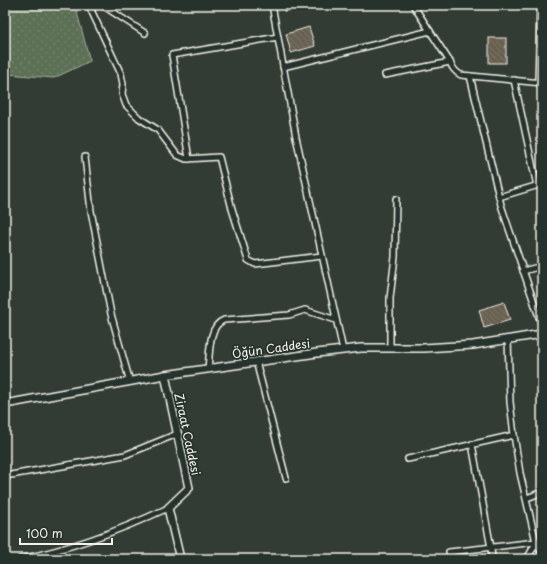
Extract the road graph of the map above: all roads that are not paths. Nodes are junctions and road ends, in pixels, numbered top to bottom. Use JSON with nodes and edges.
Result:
{"nodes":[{"id":1,"x":95,"y":5,"type":"edge"},
{"id":2,"x":102,"y":5,"type":"edge"},
{"id":3,"x":272,"y":5,"type":"edge"},
{"id":4,"x":413,"y":5,"type":"edge"},
{"id":5,"x":540,"y":5,"type":"edge"},
{"id":6,"x":430,"y":32,"type":"junction"},
{"id":7,"x":145,"y":33,"type":"dead end"},
{"id":8,"x":278,"y":37,"type":"junction"},
{"id":9,"x":450,"y":62,"type":"junction"},
{"id":10,"x":283,"y":67,"type":"junction"},
{"id":11,"x":385,"y":75,"type":"dead end"},
{"id":12,"x":470,"y":76,"type":"junction"},
{"id":13,"x":514,"y":80,"type":"junction"},
{"id":14,"x":540,"y":83,"type":"edge"},
{"id":15,"x":85,"y":157,"type":"dead end"},
{"id":16,"x":189,"y":159,"type":"junction"},
{"id":17,"x":540,"y":185,"type":"edge"},
{"id":18,"x":499,"y":197,"type":"junction"},
{"id":19,"x":396,"y":199,"type":"dead end"},
{"id":20,"x":322,"y":256,"type":"junction"},
{"id":21,"x":542,"y":266,"type":"edge"},
{"id":22,"x":523,"y":270,"type":"junction"},
{"id":23,"x":336,"y":320,"type":"junction"},
{"id":24,"x":542,"y":326,"type":"edge"},
{"id":25,"x":542,"y":334,"type":"edge"},
{"id":26,"x":508,"y":340,"type":"junction"},
{"id":27,"x":390,"y":348,"type":"junction"},
{"id":28,"x":343,"y":350,"type":"junction"},
{"id":29,"x":256,"y":361,"type":"junction"},
{"id":30,"x":208,"y":369,"type":"junction"},
{"id":31,"x":165,"y":376,"type":"junction"},
{"id":32,"x":130,"y":382,"type":"junction"},
{"id":33,"x":5,"y":404,"type":"edge"},
{"id":34,"x":177,"y":434,"type":"junction"},
{"id":35,"x":514,"y":435,"type":"junction"},
{"id":36,"x":472,"y":444,"type":"junction"},
{"id":37,"x":408,"y":459,"type":"dead end"},
{"id":38,"x":5,"y":476,"type":"edge"},
{"id":39,"x":286,"y":478,"type":"dead end"},
{"id":40,"x":542,"y":492,"type":"edge"},
{"id":41,"x":527,"y":498,"type":"junction"},
{"id":42,"x":168,"y":508,"type":"junction"},
{"id":43,"x":538,"y":542,"type":"edge"},
{"id":44,"x":492,"y":548,"type":"junction"},
{"id":45,"x":542,"y":553,"type":"edge"},
{"id":46,"x":20,"y":559,"type":"edge"},
{"id":47,"x":180,"y":559,"type":"edge"},
{"id":48,"x":451,"y":559,"type":"edge"},
{"id":49,"x":492,"y":559,"type":"edge"},
{"id":50,"x":527,"y":559,"type":"edge"}],
"edges":[{"from":1,"to":16,"type":"street"},
{"from":2,"to":7,"type":"street"},
{"from":3,"to":8,"type":"street"},
{"from":4,"to":6,"type":"street"},
{"from":5,"to":14,"type":"street"},
{"from":6,"to":9,"type":"street"},
{"from":6,"to":10,"type":"street"},
{"from":8,"to":10,"type":"street"},
{"from":8,"to":16,"type":"street"},
{"from":9,"to":11,"type":"street"},
{"from":9,"to":12,"type":"street"},
{"from":10,"to":20,"type":"street"},
{"from":12,"to":13,"type":"street"},
{"from":12,"to":18,"type":"street"},
{"from":13,"to":14,"type":"street"},
{"from":13,"to":17,"type":"street"},
{"from":15,"to":32,"type":"street"},
{"from":16,"to":20,"type":"street"},
{"from":17,"to":18,"type":"street"},
{"from":18,"to":22,"type":"street"},
{"from":19,"to":27,"type":"street"},
{"from":20,"to":23,"type":"street"},
{"from":21,"to":22,"type":"street"},
{"from":22,"to":24,"type":"street"},
{"from":23,"to":28,"type":"street"},
{"from":23,"to":30,"type":"street"},
{"from":25,"to":26,"type":"street","name":"Öğün Caddesi"},
{"from":26,"to":27,"type":"street","name":"Öğün Caddesi"},
{"from":26,"to":35,"type":"street"},
{"from":27,"to":28,"type":"street","name":"Öğün Caddesi"},
{"from":28,"to":29,"type":"street","name":"Öğün Caddesi"},
{"from":29,"to":30,"type":"street","name":"Öğün Caddesi"},
{"from":29,"to":39,"type":"street"},
{"from":30,"to":31,"type":"street","name":"Öğün Caddesi"},
{"from":31,"to":32,"type":"street","name":"Öğün Caddesi"},
{"from":31,"to":34,"type":"street","name":"Ziraat Caddesi"},
{"from":32,"to":33,"type":"street","name":"Öğün Caddesi"},
{"from":34,"to":38,"type":"street"},
{"from":34,"to":42,"type":"street","name":"Ziraat Caddesi"},
{"from":35,"to":36,"type":"street"},
{"from":35,"to":41,"type":"street"},
{"from":36,"to":37,"type":"street"},
{"from":36,"to":44,"type":"street"},
{"from":40,"to":41,"type":"street"},
{"from":41,"to":43,"type":"street"},
{"from":42,"to":46,"type":"street"},
{"from":42,"to":47,"type":"street"},
{"from":43,"to":44,"type":"street"},
{"from":43,"to":45,"type":"street"},
{"from":43,"to":50,"type":"street"},
{"from":44,"to":48,"type":"street"},
{"from":44,"to":49,"type":"street"}]}
